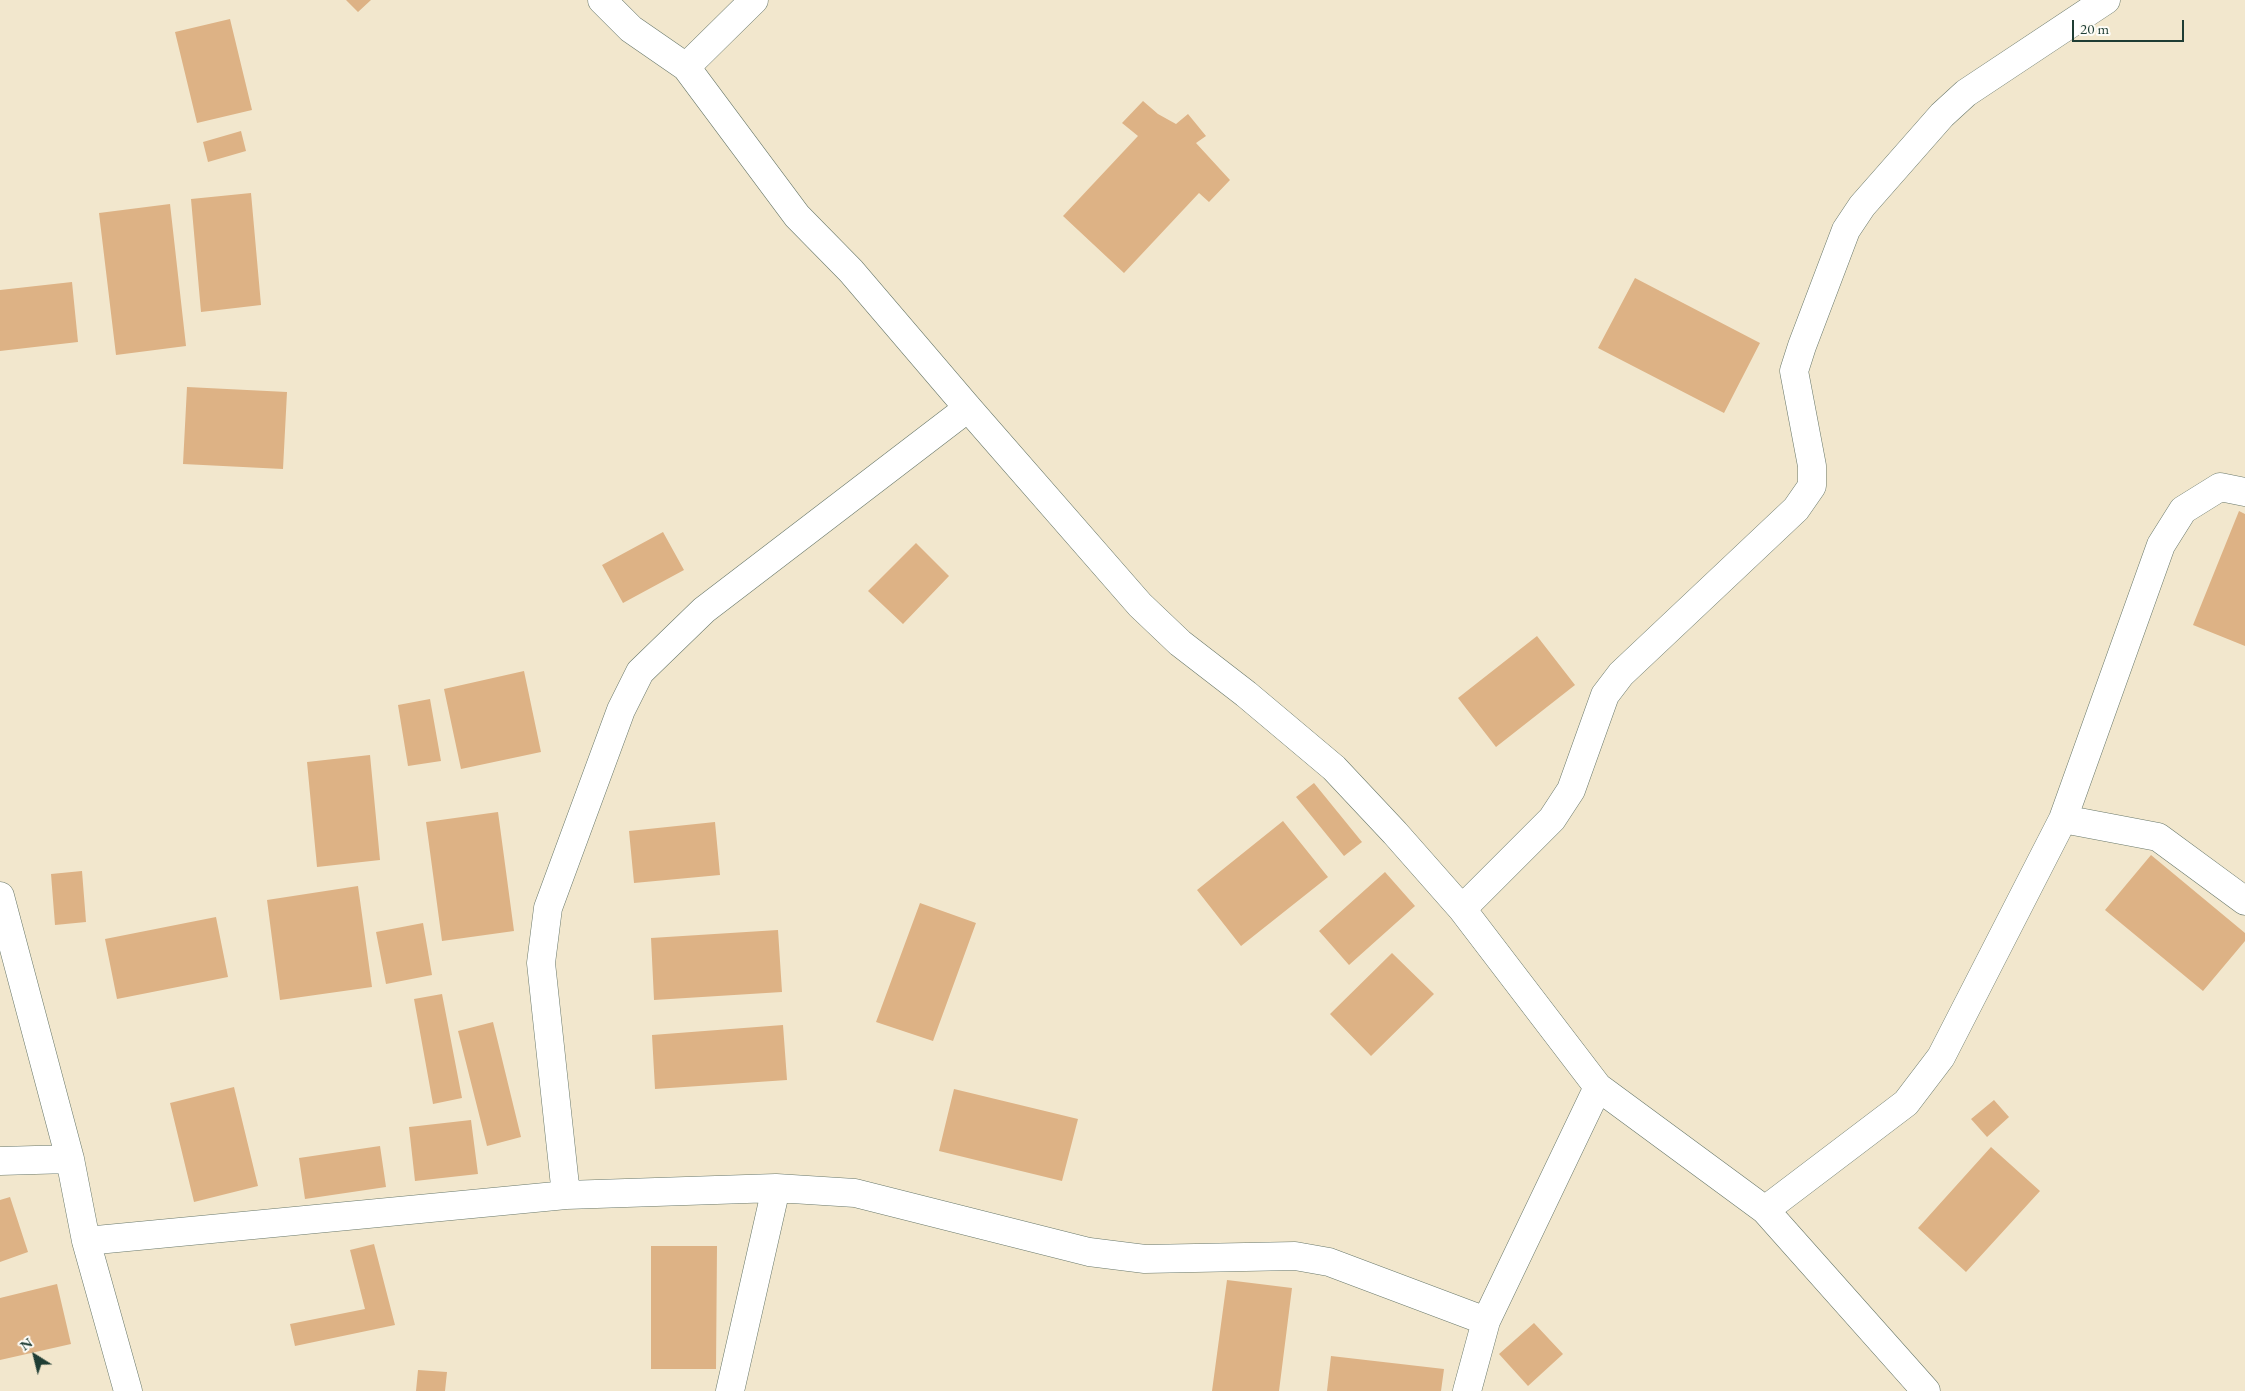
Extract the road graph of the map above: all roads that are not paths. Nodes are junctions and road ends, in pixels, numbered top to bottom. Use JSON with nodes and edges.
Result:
{"nodes":[{"id":1,"x":602,"y":0,"type":"edge"},
{"id":2,"x":754,"y":0,"type":"edge"},
{"id":3,"x":2106,"y":0,"type":"edge"},
{"id":4,"x":686,"y":67,"type":"junction"},
{"id":5,"x":968,"y":408,"type":"junction"},
{"id":6,"x":2245,"y":492,"type":"edge"},
{"id":7,"x":2062,"y":819,"type":"junction"},
{"id":8,"x":0,"y":896,"type":"edge"},
{"id":9,"x":2245,"y":901,"type":"edge"},
{"id":10,"x":1462,"y":909,"type":"junction"},
{"id":11,"x":1598,"y":1086,"type":"junction"},
{"id":12,"x":70,"y":1159,"type":"junction"},
{"id":13,"x":0,"y":1161,"type":"edge"},
{"id":14,"x":776,"y":1188,"type":"junction"},
{"id":15,"x":566,"y":1195,"type":"junction"},
{"id":16,"x":1765,"y":1210,"type":"junction"},
{"id":17,"x":86,"y":1241,"type":"junction"},
{"id":18,"x":1486,"y":1321,"type":"junction"},
{"id":19,"x":128,"y":1391,"type":"edge"},
{"id":20,"x":730,"y":1391,"type":"edge"},
{"id":21,"x":1467,"y":1391,"type":"edge"},
{"id":22,"x":1926,"y":1391,"type":"edge"}],
"edges":[{"from":1,"to":4,"type":"street"},
{"from":2,"to":4,"type":"street"},
{"from":3,"to":10,"type":"street"},
{"from":4,"to":5,"type":"street"},
{"from":5,"to":10,"type":"street"},
{"from":5,"to":15,"type":"street"},
{"from":6,"to":7,"type":"street"},
{"from":7,"to":9,"type":"street"},
{"from":7,"to":16,"type":"street"},
{"from":8,"to":12,"type":"street"},
{"from":10,"to":11,"type":"street"},
{"from":11,"to":16,"type":"street"},
{"from":11,"to":18,"type":"street"},
{"from":12,"to":13,"type":"street"},
{"from":12,"to":17,"type":"street"},
{"from":14,"to":15,"type":"street"},
{"from":14,"to":18,"type":"street"},
{"from":14,"to":20,"type":"street"},
{"from":15,"to":17,"type":"street"},
{"from":16,"to":22,"type":"street"},
{"from":17,"to":19,"type":"street"},
{"from":18,"to":21,"type":"street"}]}
